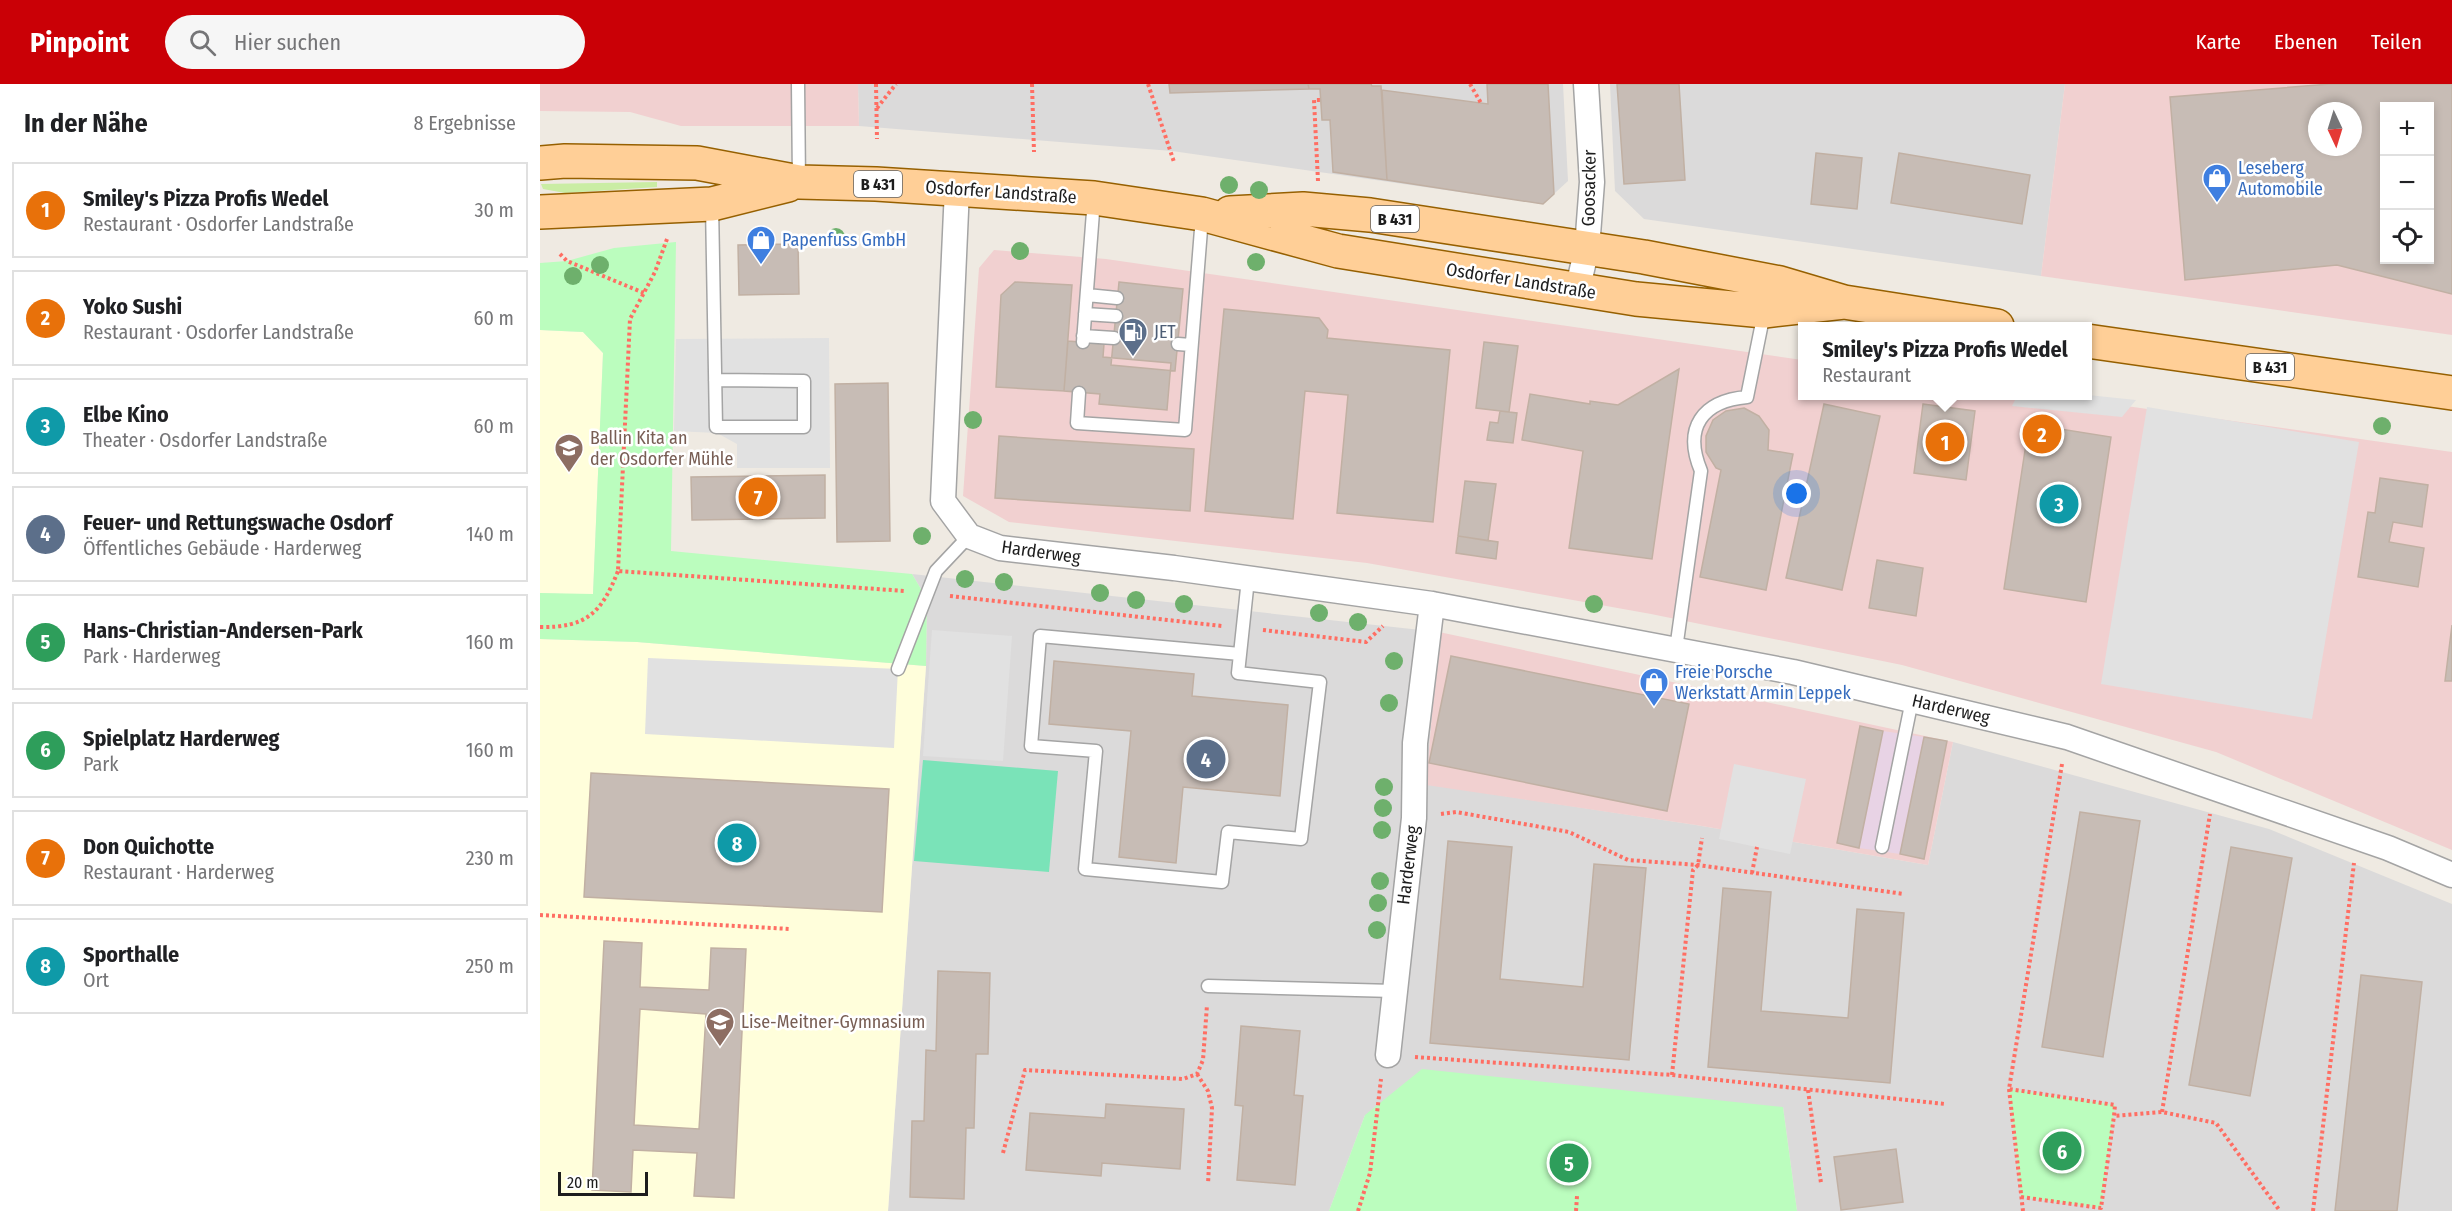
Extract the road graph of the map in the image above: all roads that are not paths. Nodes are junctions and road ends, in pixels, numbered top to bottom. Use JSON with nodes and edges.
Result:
{"nodes":[{"id":1,"x":798,"y":84,"type":"edge"},
{"id":2,"x":1586,"y":84,"type":"edge"},
{"id":3,"x":540,"y":163,"type":"edge"},
{"id":4,"x":799,"y":182,"type":"junction"},
{"id":5,"x":957,"y":189,"type":"junction"},
{"id":6,"x":1095,"y":198,"type":"junction"},
{"id":7,"x":712,"y":204,"type":"junction"},
{"id":8,"x":540,"y":212,"type":"edge"},
{"id":9,"x":1202,"y":214,"type":"junction"},
{"id":10,"x":1587,"y":248,"type":"junction"},
{"id":11,"x":1577,"y":291,"type":"junction"},
{"id":12,"x":1087,"y":295,"type":"junction"},
{"id":13,"x":1118,"y":298,"type":"dead end"},
{"id":14,"x":1844,"y":302,"type":"junction"},
{"id":15,"x":1181,"y":303,"type":"dead end"},
{"id":16,"x":1195,"y":304,"type":"junction"},
{"id":17,"x":1764,"y":311,"type":"junction"},
{"id":18,"x":1085,"y":314,"type":"junction"},
{"id":19,"x":1116,"y":316,"type":"dead end"},
{"id":20,"x":1179,"y":321,"type":"dead end"},
{"id":21,"x":1193,"y":322,"type":"junction"},
{"id":22,"x":1966,"y":322,"type":"edge"},
{"id":23,"x":1114,"y":338,"type":"dead end"},
{"id":24,"x":2092,"y":342,"type":"edge"},
{"id":25,"x":1178,"y":344,"type":"dead end"},
{"id":26,"x":1191,"y":345,"type":"junction"},
{"id":27,"x":715,"y":380,"type":"junction"},
{"id":28,"x":1079,"y":393,"type":"dead end"},
{"id":29,"x":2452,"y":393,"type":"edge"},
{"id":30,"x":969,"y":536,"type":"junction"},
{"id":31,"x":1248,"y":579,"type":"junction"},
{"id":32,"x":1422,"y":603,"type":"junction"},
{"id":33,"x":1676,"y":649,"type":"junction"},
{"id":34,"x":1240,"y":654,"type":"junction"},
{"id":35,"x":898,"y":669,"type":"dead end"},
{"id":36,"x":1912,"y":700,"type":"junction"},
{"id":37,"x":1882,"y":846,"type":"dead end"},
{"id":38,"x":2452,"y":875,"type":"edge"},
{"id":39,"x":1208,"y":986,"type":"road end"},
{"id":40,"x":1394,"y":991,"type":"junction"},
{"id":41,"x":1388,"y":1055,"type":"road end"}],
"edges":[{"from":1,"to":4,"type":"lane"},
{"from":2,"to":10,"type":"street","name":"Goosacker"},
{"from":3,"to":4,"type":"main road","name":"Osdorfer Landstraße","number":"B 431"},
{"from":4,"to":5,"type":"main road","name":"Osdorfer Landstraße","number":"B 431"},
{"from":4,"to":7,"type":"main road","name":"Osdorfer Landstraße","number":"B 431"},
{"from":5,"to":6,"type":"main road","name":"Osdorfer Landstraße","number":"B 431"},
{"from":5,"to":30,"type":"street"},
{"from":6,"to":9,"type":"main road","name":"Osdorfer Landstraße","number":"B 431"},
{"from":6,"to":12,"type":"lane"},
{"from":7,"to":8,"type":"main road","name":"Osdorfer Landstraße","number":"B 431"},
{"from":7,"to":27,"type":"lane"},
{"from":9,"to":10,"type":"main road","name":"Osdorfer Landstraße","number":"B 431"},
{"from":9,"to":11,"type":"main road","name":"Osdorfer Landstraße","number":"B 431"},
{"from":9,"to":16,"type":"lane"},
{"from":10,"to":11,"type":"street","name":"Goosacker"},
{"from":10,"to":14,"type":"main road","name":"Osdorfer Landstraße","number":"B 431"},
{"from":11,"to":17,"type":"main road","name":"Osdorfer Landstraße","number":"B 431"},
{"from":12,"to":13,"type":"lane"},
{"from":12,"to":18,"type":"lane"},
{"from":14,"to":17,"type":"main road","name":"Osdorfer Landstraße","number":"B 431"},
{"from":14,"to":22,"type":"main road","name":"Osdorfer Landstraße","number":"B 431"},
{"from":15,"to":16,"type":"lane"},
{"from":16,"to":21,"type":"lane"},
{"from":17,"to":33,"type":"lane"},
{"from":18,"to":19,"type":"lane"},
{"from":18,"to":23,"type":"lane"},
{"from":20,"to":21,"type":"lane"},
{"from":21,"to":26,"type":"lane"},
{"from":24,"to":29,"type":"main road","number":"B 431"},
{"from":25,"to":26,"type":"lane"},
{"from":26,"to":28,"type":"lane"},
{"from":27,"to":27,"type":"lane"},
{"from":30,"to":31,"type":"street","name":"Harderweg"},
{"from":30,"to":35,"type":"lane"},
{"from":31,"to":32,"type":"street","name":"Harderweg"},
{"from":31,"to":34,"type":"lane"},
{"from":32,"to":33,"type":"street","name":"Harderweg"},
{"from":32,"to":40,"type":"street","name":"Harderweg"},
{"from":33,"to":36,"type":"street","name":"Harderweg"},
{"from":34,"to":34,"type":"lane"},
{"from":36,"to":37,"type":"lane"},
{"from":36,"to":38,"type":"street","name":"Harderweg"},
{"from":39,"to":40,"type":"lane"},
{"from":40,"to":41,"type":"street","name":"Harderweg"}]}
